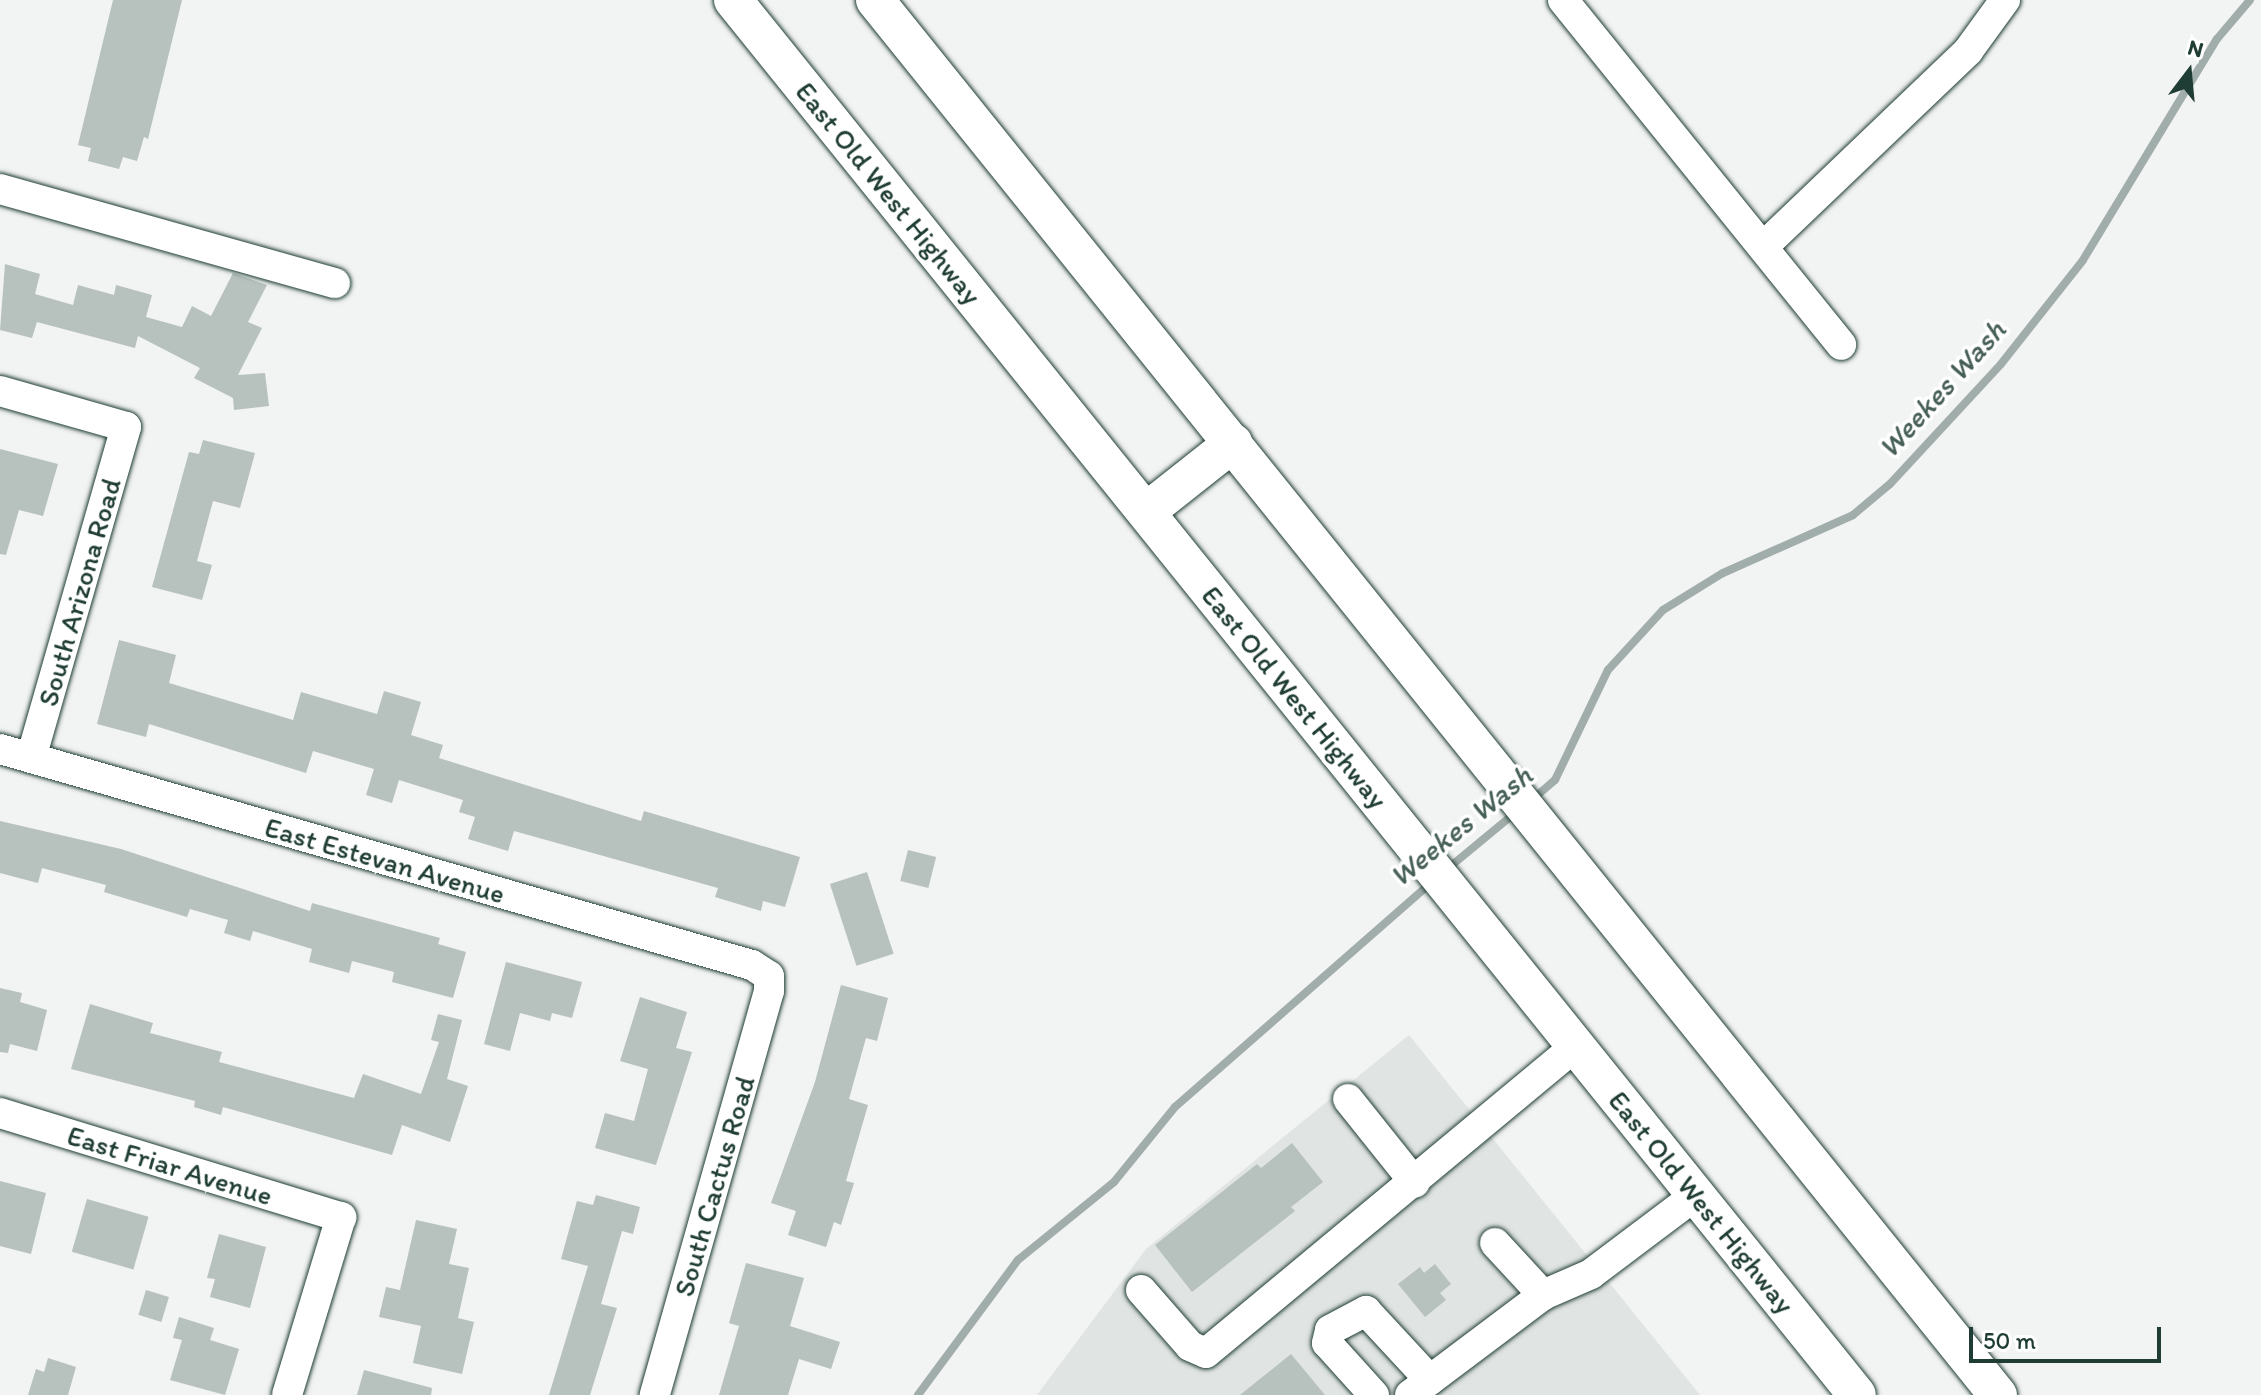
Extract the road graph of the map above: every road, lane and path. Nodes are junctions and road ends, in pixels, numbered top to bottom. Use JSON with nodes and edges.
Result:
{"nodes":[{"id":1,"x":733,"y":0,"type":"edge"},
{"id":2,"x":875,"y":0,"type":"edge"},
{"id":3,"x":1563,"y":0,"type":"edge"},
{"id":4,"x":2005,"y":0,"type":"edge"},
{"id":5,"x":0,"y":189,"type":"edge"},
{"id":6,"x":1763,"y":247,"type":"junction"},
{"id":7,"x":335,"y":283,"type":"dead end"},
{"id":8,"x":1841,"y":345,"type":"dead end"},
{"id":9,"x":0,"y":391,"type":"edge"},
{"id":10,"x":1233,"y":443,"type":"junction"},
{"id":11,"x":1147,"y":511,"type":"junction"},
{"id":12,"x":0,"y":749,"type":"edge"},
{"id":13,"x":31,"y":758,"type":"junction"},
{"id":14,"x":769,"y":976,"type":"joint"},
{"id":15,"x":1576,"y":1046,"type":"junction"},
{"id":16,"x":1348,"y":1099,"type":"dead end"},
{"id":17,"x":0,"y":1113,"type":"edge"},
{"id":18,"x":1415,"y":1183,"type":"junction"},
{"id":19,"x":1696,"y":1195,"type":"junction"},
{"id":20,"x":1495,"y":1243,"type":"dead end"},
{"id":21,"x":1141,"y":1290,"type":"dead end"},
{"id":22,"x":1543,"y":1295,"type":"junction"},
{"id":23,"x":1420,"y":1387,"type":"edge"},
{"id":24,"x":287,"y":1395,"type":"edge"},
{"id":25,"x":655,"y":1395,"type":"edge"},
{"id":26,"x":1374,"y":1395,"type":"edge"},
{"id":27,"x":1857,"y":1395,"type":"edge"},
{"id":28,"x":1998,"y":1395,"type":"edge"}],
"edges":[{"from":1,"to":11,"type":"main road","name":"East Old West Highway"},
{"from":2,"to":10,"type":"main road"},
{"from":3,"to":6,"type":"street"},
{"from":4,"to":6,"type":"street"},
{"from":5,"to":7,"type":"street"},
{"from":6,"to":8,"type":"street"},
{"from":9,"to":13,"type":"street","name":"South Arizona Road"},
{"from":10,"to":11,"type":"main road"},
{"from":10,"to":28,"type":"main road"},
{"from":11,"to":15,"type":"main road","name":"East Old West Highway"},
{"from":12,"to":13,"type":"street","name":"East Estevan Avenue"},
{"from":13,"to":14,"type":"street","name":"East Estevan Avenue"},
{"from":14,"to":25,"type":"street","name":"South Cactus Road"},
{"from":15,"to":18,"type":"street"},
{"from":15,"to":19,"type":"main road","name":"East Old West Highway"},
{"from":16,"to":18,"type":"street"},
{"from":17,"to":24,"type":"street","name":"East Friar Avenue"},
{"from":18,"to":21,"type":"street"},
{"from":19,"to":22,"type":"street"},
{"from":19,"to":27,"type":"main road","name":"East Old West Highway"},
{"from":20,"to":22,"type":"street"},
{"from":22,"to":23,"type":"street"},
{"from":23,"to":26,"type":"street"}]}
